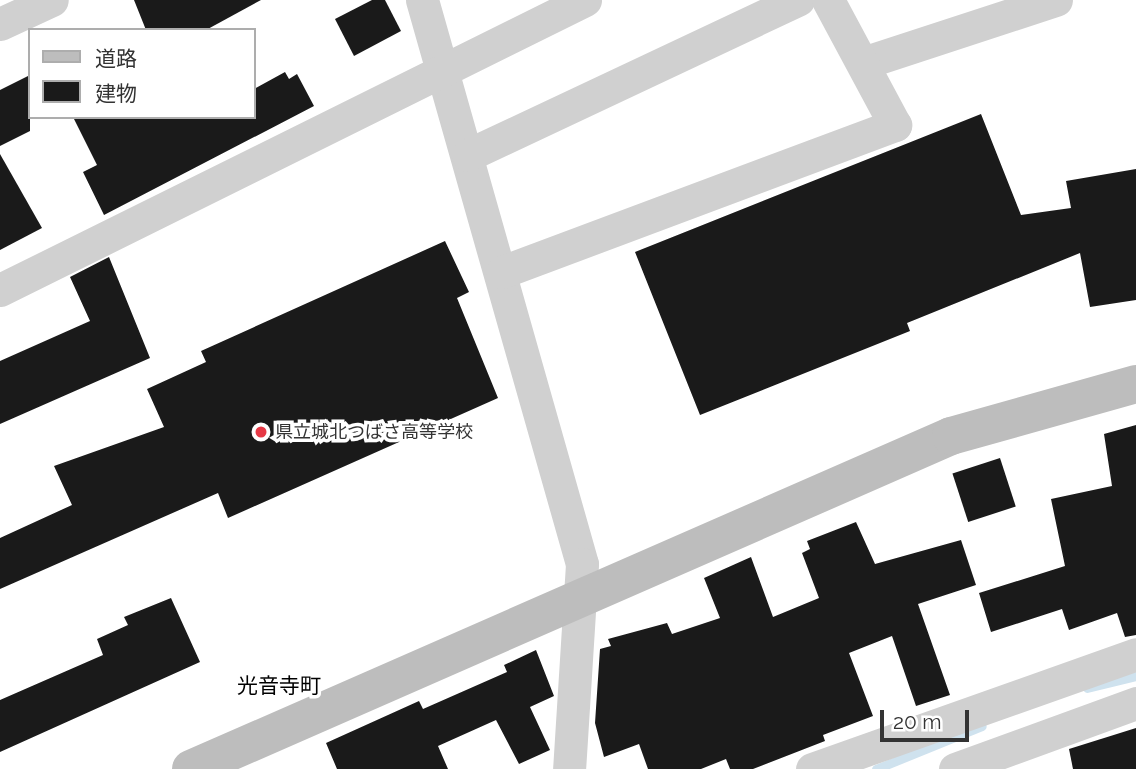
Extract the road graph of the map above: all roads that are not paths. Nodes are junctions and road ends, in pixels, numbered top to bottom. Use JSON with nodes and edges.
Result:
{"nodes":[{"id":1,"x":52,"y":0,"type":"edge"},
{"id":2,"x":422,"y":0,"type":"edge"},
{"id":3,"x":585,"y":0,"type":"edge"},
{"id":4,"x":798,"y":0,"type":"edge"},
{"id":5,"x":828,"y":0,"type":"edge"},
{"id":6,"x":1056,"y":0,"type":"edge"},
{"id":7,"x":0,"y":24,"type":"edge"},
{"id":8,"x":863,"y":63,"type":"junction"},
{"id":9,"x":443,"y":66,"type":"junction"},
{"id":10,"x":468,"y":155,"type":"junction"},
{"id":11,"x":502,"y":271,"type":"junction"},
{"id":12,"x":0,"y":290,"type":"edge"},
{"id":13,"x":1136,"y":384,"type":"edge"},
{"id":14,"x":583,"y":597,"type":"junction"},
{"id":15,"x":1136,"y":654,"type":"edge"},
{"id":16,"x":1136,"y":703,"type":"edge"},
{"id":17,"x":191,"y":769,"type":"edge"},
{"id":18,"x":569,"y":769,"type":"edge"},
{"id":19,"x":812,"y":769,"type":"edge"},
{"id":20,"x":955,"y":769,"type":"edge"}],
"edges":[{"from":1,"to":7,"type":"street"},
{"from":2,"to":9,"type":"street"},
{"from":3,"to":9,"type":"street"},
{"from":4,"to":10,"type":"street"},
{"from":5,"to":8,"type":"street"},
{"from":6,"to":8,"type":"street"},
{"from":8,"to":11,"type":"street"},
{"from":9,"to":10,"type":"street"},
{"from":9,"to":12,"type":"street"},
{"from":10,"to":11,"type":"street"},
{"from":11,"to":14,"type":"street"},
{"from":13,"to":14,"type":"street"},
{"from":14,"to":17,"type":"street"},
{"from":14,"to":18,"type":"street"},
{"from":15,"to":19,"type":"street"},
{"from":16,"to":20,"type":"street"}]}
